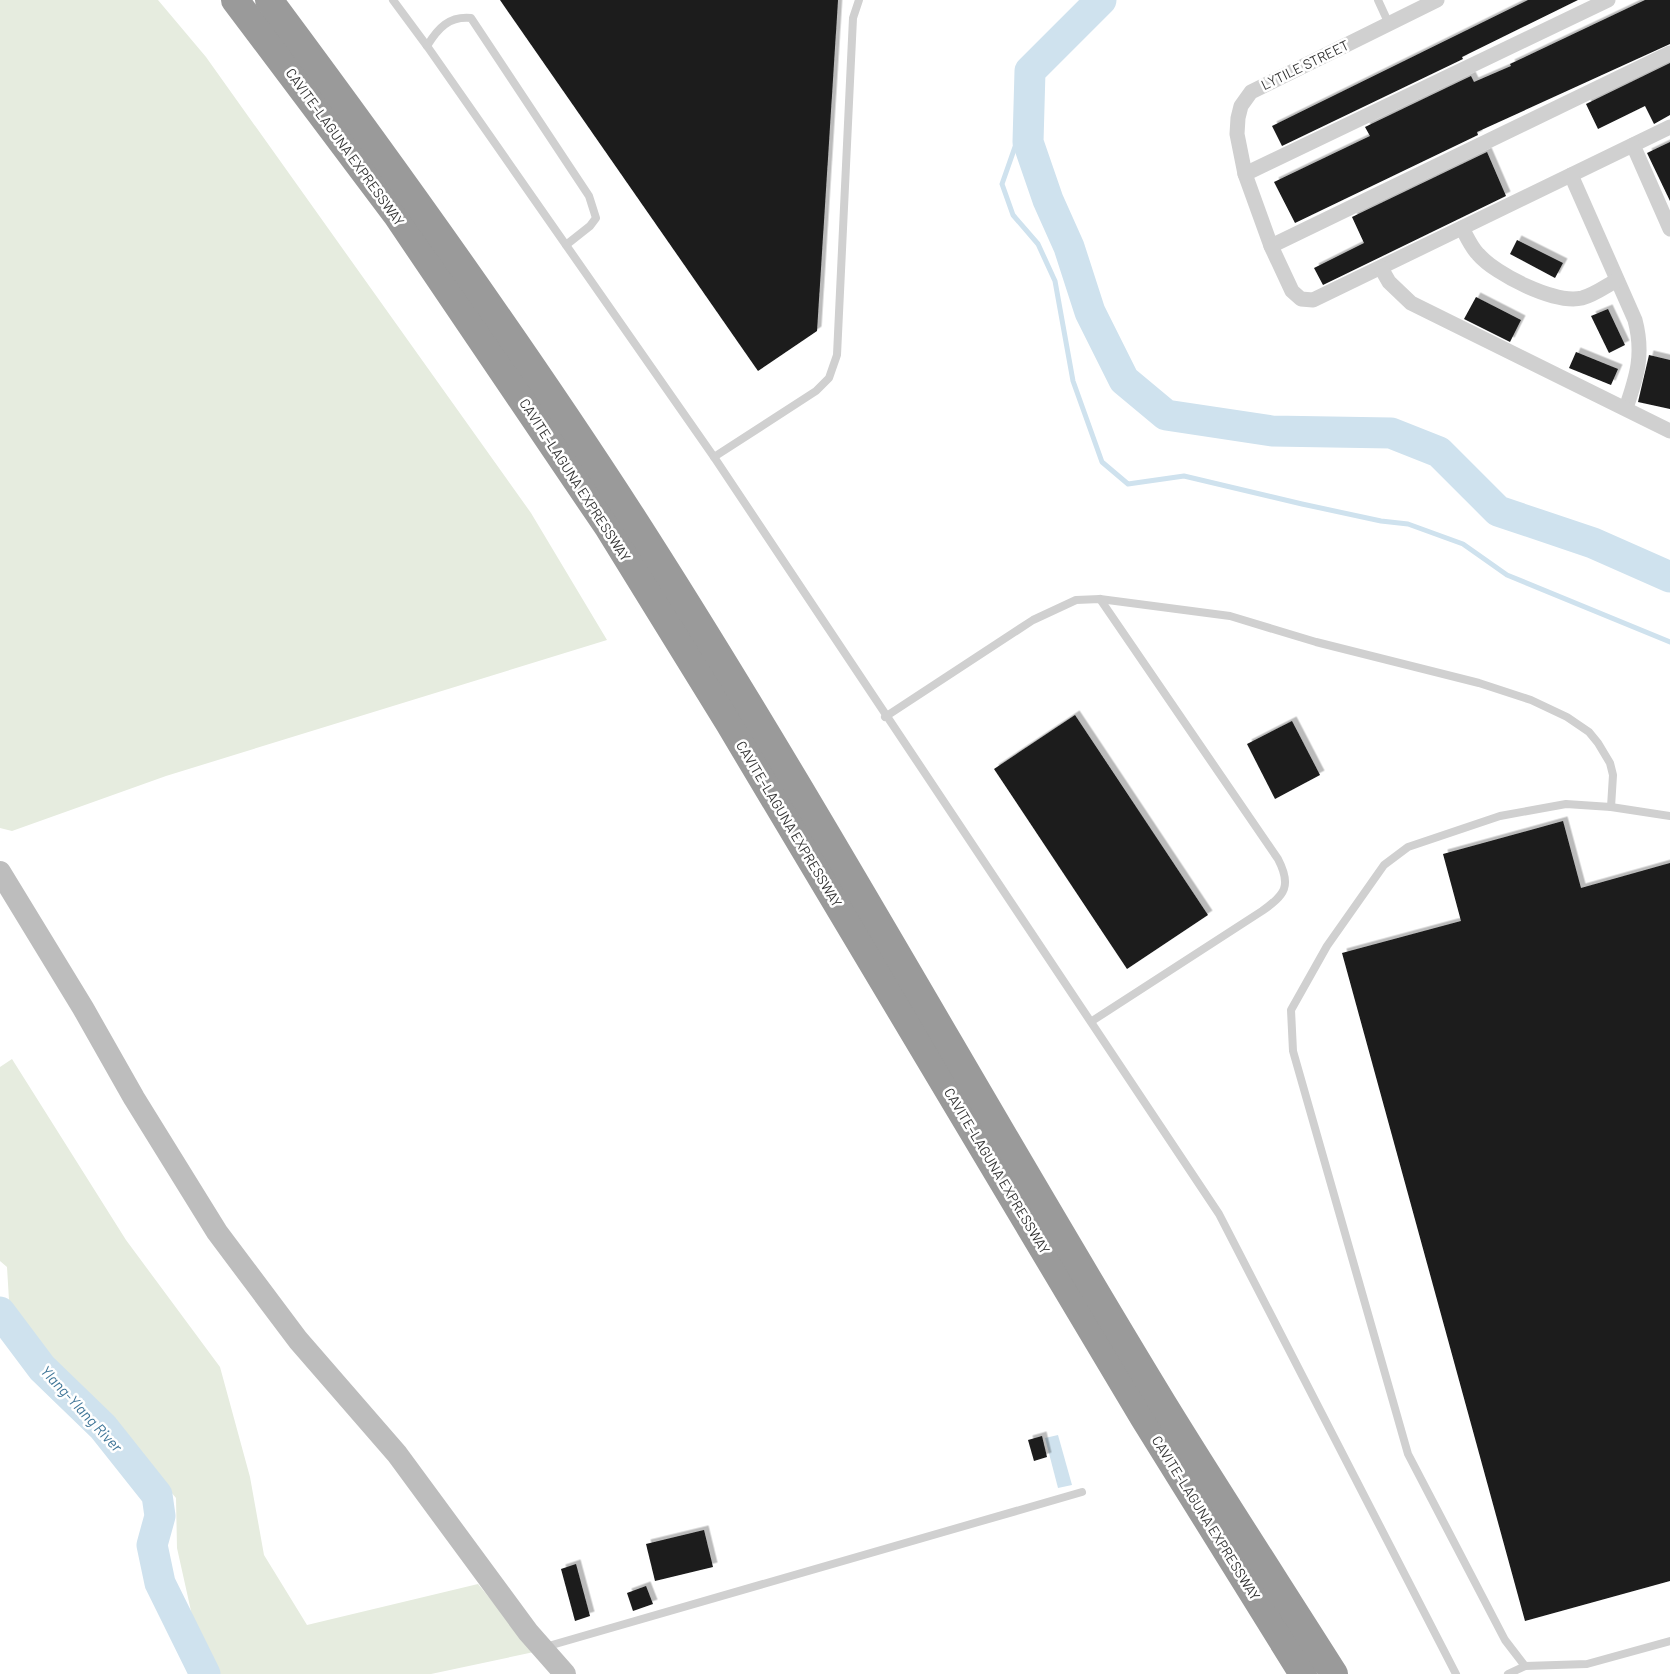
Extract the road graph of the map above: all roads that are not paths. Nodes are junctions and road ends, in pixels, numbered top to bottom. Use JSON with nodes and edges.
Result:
{"nodes":[{"id":1,"x":235,"y":0,"type":"edge"},
{"id":2,"x":269,"y":0,"type":"edge"},
{"id":3,"x":859,"y":0,"type":"edge"},
{"id":4,"x":1378,"y":0,"type":"edge"},
{"id":5,"x":1437,"y":0,"type":"edge"},
{"id":6,"x":1608,"y":0,"type":"edge"},
{"id":7,"x":394,"y":1,"type":"edge"},
{"id":8,"x":1389,"y":24,"type":"junction"},
{"id":9,"x":427,"y":46,"type":"junction"},
{"id":10,"x":1670,"y":53,"type":"edge"},
{"id":11,"x":1670,"y":127,"type":"edge"},
{"id":12,"x":1633,"y":146,"type":"junction"},
{"id":13,"x":1245,"y":174,"type":"junction"},
{"id":14,"x":1571,"y":175,"type":"junction"},
{"id":15,"x":1462,"y":228,"type":"junction"},
{"id":16,"x":1670,"y":229,"type":"edge"},
{"id":17,"x":566,"y":245,"type":"junction"},
{"id":18,"x":1271,"y":246,"type":"junction"},
{"id":19,"x":1381,"y":268,"type":"junction"},
{"id":20,"x":1617,"y":280,"type":"junction"},
{"id":21,"x":1626,"y":408,"type":"junction"},
{"id":22,"x":1670,"y":430,"type":"edge"},
{"id":23,"x":714,"y":457,"type":"junction"},
{"id":24,"x":1100,"y":599,"type":"junction"},
{"id":25,"x":885,"y":717,"type":"junction"},
{"id":26,"x":1611,"y":808,"type":"junction"},
{"id":27,"x":1670,"y":816,"type":"edge"},
{"id":28,"x":0,"y":872,"type":"edge"},
{"id":29,"x":1092,"y":1021,"type":"junction"},
{"id":30,"x":1082,"y":1492,"type":"dead end"},
{"id":31,"x":1670,"y":1641,"type":"edge"},
{"id":32,"x":543,"y":1648,"type":"junction"},
{"id":33,"x":1525,"y":1666,"type":"junction"},
{"id":34,"x":565,"y":1674,"type":"edge"},
{"id":35,"x":1303,"y":1674,"type":"edge"},
{"id":36,"x":1334,"y":1674,"type":"edge"},
{"id":37,"x":1456,"y":1674,"type":"edge"},
{"id":38,"x":1508,"y":1674,"type":"edge"}],
"edges":[{"from":1,"to":35,"type":"highway","name":"CAVITE–LAGUNA EXPRESSWAY"},
{"from":2,"to":36,"type":"highway","name":"CAVITE–LAGUNA EXPRESSWAY"},
{"from":3,"to":23,"type":"lane"},
{"from":4,"to":8,"type":"lane"},
{"from":5,"to":8,"type":"street","name":"LYTILE STREET"},
{"from":6,"to":13,"type":"street"},
{"from":7,"to":9,"type":"lane"},
{"from":8,"to":13,"type":"street","name":"LYTILE STREET"},
{"from":9,"to":17,"type":"lane"},
{"from":9,"to":17,"type":"lane"},
{"from":10,"to":18,"type":"street"},
{"from":11,"to":12,"type":"street","name":"LYTILE STREET"},
{"from":12,"to":14,"type":"street","name":"LYTILE STREET"},
{"from":12,"to":16,"type":"street"},
{"from":13,"to":18,"type":"street","name":"LYTILE STREET"},
{"from":14,"to":15,"type":"street","name":"LYTILE STREET"},
{"from":14,"to":20,"type":"street"},
{"from":15,"to":19,"type":"street","name":"LYTILE STREET"},
{"from":15,"to":20,"type":"street"},
{"from":17,"to":23,"type":"lane"},
{"from":18,"to":19,"type":"street","name":"LYTILE STREET"},
{"from":19,"to":21,"type":"street"},
{"from":20,"to":21,"type":"street"},
{"from":21,"to":22,"type":"street"},
{"from":23,"to":25,"type":"lane"},
{"from":24,"to":25,"type":"lane"},
{"from":24,"to":26,"type":"lane"},
{"from":24,"to":29,"type":"lane"},
{"from":25,"to":29,"type":"lane"},
{"from":26,"to":27,"type":"lane"},
{"from":26,"to":33,"type":"lane"},
{"from":28,"to":32,"type":"street"},
{"from":29,"to":37,"type":"lane"},
{"from":30,"to":32,"type":"lane"},
{"from":31,"to":33,"type":"lane"},
{"from":32,"to":34,"type":"street"},
{"from":33,"to":38,"type":"lane"}]}
